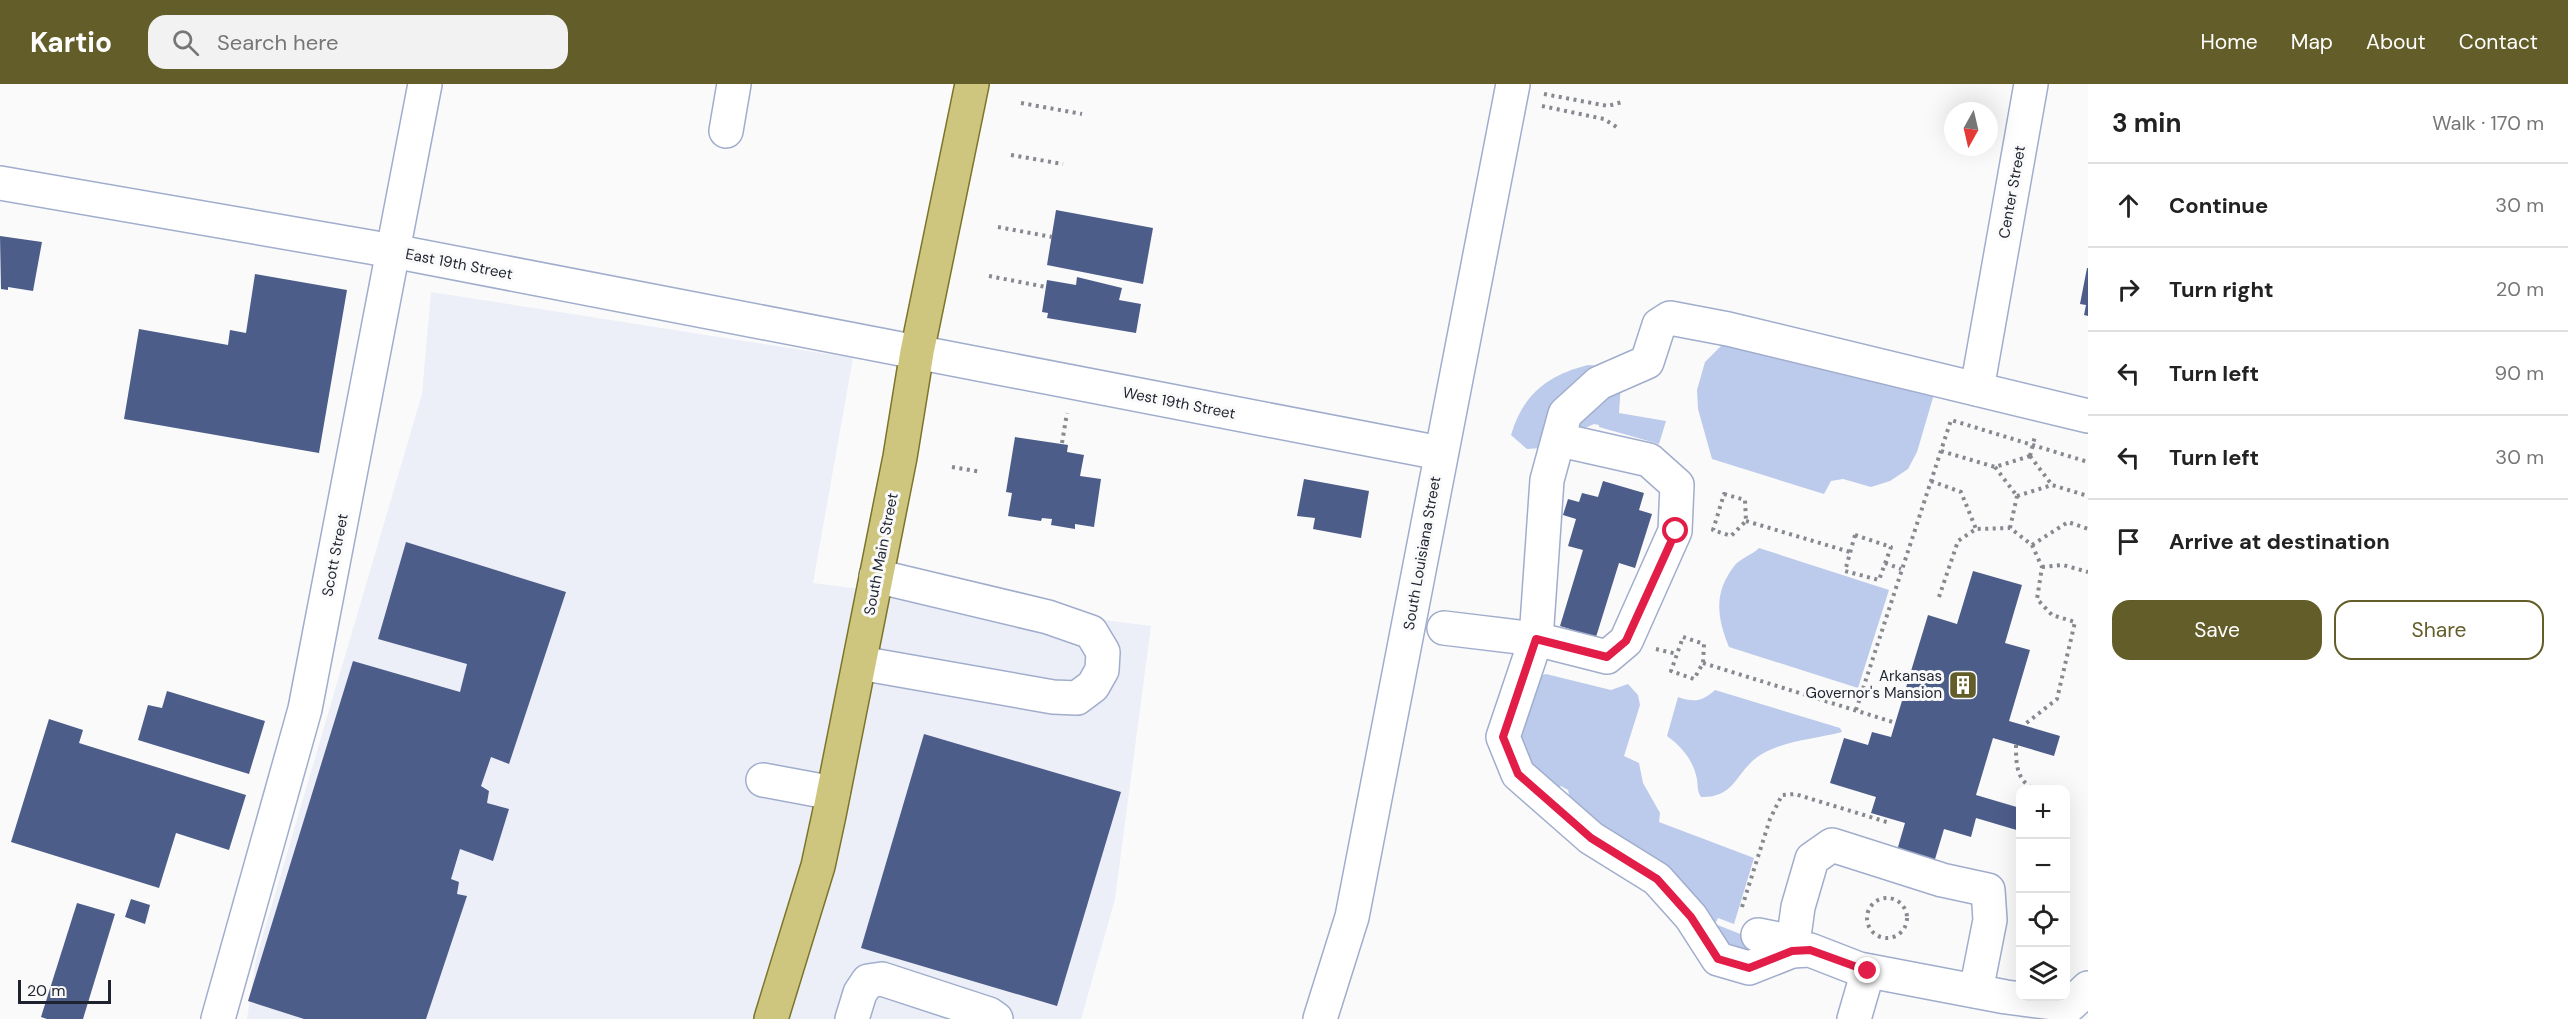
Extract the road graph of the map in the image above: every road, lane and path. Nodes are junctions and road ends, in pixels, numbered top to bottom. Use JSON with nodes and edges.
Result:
{"nodes":[{"id":1,"x":426,"y":84,"type":"edge"},
{"id":2,"x":734,"y":84,"type":"edge"},
{"id":3,"x":972,"y":84,"type":"edge"},
{"id":4,"x":2031,"y":84,"type":"edge"},
{"id":5,"x":1528,"y":89,"type":"edge"},
{"id":6,"x":1622,"y":102,"type":"dead end"},
{"id":7,"x":1021,"y":103,"type":"dead end"},
{"id":8,"x":1541,"y":106,"type":"dead end"},
{"id":9,"x":1082,"y":114,"type":"dead end"},
{"id":10,"x":1618,"y":128,"type":"dead end"},
{"id":11,"x":726,"y":131,"type":"dead end"},
{"id":12,"x":1011,"y":155,"type":"dead end"},
{"id":13,"x":1062,"y":164,"type":"dead end"},
{"id":14,"x":0,"y":183,"type":"edge"},
{"id":15,"x":998,"y":227,"type":"dead end"},
{"id":16,"x":1052,"y":237,"type":"dead end"},
{"id":17,"x":393,"y":251,"type":"junction"},
{"id":18,"x":989,"y":276,"type":"dead end"},
{"id":19,"x":1046,"y":287,"type":"dead end"},
{"id":20,"x":917,"y":352,"type":"junction"},
{"id":21,"x":1977,"y":389,"type":"junction"},
{"id":22,"x":1067,"y":413,"type":"dead end"},
{"id":23,"x":2088,"y":416,"type":"edge"},
{"id":24,"x":1560,"y":440,"type":"junction"},
{"id":25,"x":1062,"y":443,"type":"dead end"},
{"id":26,"x":1941,"y":451,"type":"junction"},
{"id":27,"x":1440,"y":453,"type":"junction"},
{"id":28,"x":2088,"y":462,"type":"edge"},
{"id":29,"x":952,"y":467,"type":"dead end"},
{"id":30,"x":1995,"y":467,"type":"junction"},
{"id":31,"x":981,"y":472,"type":"dead end"},
{"id":32,"x":1931,"y":481,"type":"junction"},
{"id":33,"x":2052,"y":485,"type":"junction"},
{"id":34,"x":2017,"y":496,"type":"junction"},
{"id":35,"x":2088,"y":496,"type":"edge"},
{"id":36,"x":1746,"y":520,"type":"junction"},
{"id":37,"x":2010,"y":528,"type":"junction"},
{"id":38,"x":1976,"y":529,"type":"junction"},
{"id":39,"x":2088,"y":529,"type":"edge"},
{"id":40,"x":2032,"y":545,"type":"junction"},
{"id":41,"x":1850,"y":552,"type":"junction"},
{"id":42,"x":1885,"y":563,"type":"junction"},
{"id":43,"x":2088,"y":565,"type":"edge"},
{"id":44,"x":2042,"y":567,"type":"junction"},
{"id":45,"x":1902,"y":569,"type":"junction"},
{"id":46,"x":2087,"y":571,"type":"edge"},
{"id":47,"x":876,"y":576,"type":"junction"},
{"id":48,"x":1940,"y":597,"type":"dead end"},
{"id":49,"x":1444,"y":628,"type":"dead end"},
{"id":50,"x":1536,"y":639,"type":"junction"},
{"id":51,"x":860,"y":663,"type":"junction"},
{"id":52,"x":1703,"y":663,"type":"junction"},
{"id":53,"x":1856,"y":710,"type":"junction"},
{"id":54,"x":1896,"y":723,"type":"dead end"},
{"id":55,"x":2024,"y":725,"type":"dead end"},
{"id":56,"x":2016,"y":745,"type":"dead end"},
{"id":57,"x":763,"y":780,"type":"dead end"},
{"id":58,"x":2027,"y":785,"type":"edge"},
{"id":59,"x":833,"y":794,"type":"junction"},
{"id":60,"x":1904,"y":929,"type":"joint"},
{"id":61,"x":1758,"y":935,"type":"dead end"},
{"id":62,"x":1793,"y":946,"type":"junction"},
{"id":63,"x":1868,"y":971,"type":"junction"},
{"id":64,"x":2088,"y":988,"type":"edge"},
{"id":65,"x":1976,"y":991,"type":"junction"},
{"id":66,"x":218,"y":1019,"type":"edge"},
{"id":67,"x":771,"y":1019,"type":"edge"},
{"id":68,"x":852,"y":1019,"type":"edge"},
{"id":69,"x":996,"y":1019,"type":"edge"},
{"id":70,"x":1320,"y":1019,"type":"edge"},
{"id":71,"x":1854,"y":1019,"type":"edge"}],
"edges":[{"from":1,"to":17,"type":"street","name":"Scott Street"},
{"from":2,"to":11,"type":"street"},
{"from":3,"to":20,"type":"main road","name":"South Main Street"},
{"from":4,"to":21,"type":"street","name":"Center Street"},
{"from":5,"to":6,"type":"path"},
{"from":5,"to":27,"type":"street","name":"South Louisiana Street"},
{"from":7,"to":9,"type":"path"},
{"from":8,"to":10,"type":"path"},
{"from":12,"to":13,"type":"path"},
{"from":14,"to":17,"type":"street","name":"East 19th Street"},
{"from":15,"to":16,"type":"path"},
{"from":17,"to":20,"type":"street","name":"East 19th Street"},
{"from":17,"to":66,"type":"street","name":"Scott Street"},
{"from":18,"to":19,"type":"path"},
{"from":20,"to":27,"type":"street","name":"West 19th Street"},
{"from":20,"to":47,"type":"main road","name":"South Main Street"},
{"from":21,"to":23,"type":"street"},
{"from":21,"to":24,"type":"street"},
{"from":22,"to":25,"type":"path"},
{"from":24,"to":50,"type":"street"},
{"from":24,"to":50,"type":"street"},
{"from":26,"to":28,"type":"path"},
{"from":26,"to":30,"type":"path"},
{"from":26,"to":32,"type":"path"},
{"from":27,"to":70,"type":"street","name":"South Louisiana Street"},
{"from":29,"to":31,"type":"path"},
{"from":30,"to":33,"type":"path"},
{"from":30,"to":34,"type":"path"},
{"from":32,"to":38,"type":"path"},
{"from":32,"to":45,"type":"path"},
{"from":33,"to":34,"type":"path"},
{"from":33,"to":35,"type":"path"},
{"from":34,"to":37,"type":"path"},
{"from":36,"to":36,"type":"path"},
{"from":36,"to":41,"type":"path"},
{"from":37,"to":38,"type":"path"},
{"from":37,"to":40,"type":"path"},
{"from":38,"to":48,"type":"path"},
{"from":39,"to":40,"type":"path"},
{"from":40,"to":44,"type":"path"},
{"from":41,"to":42,"type":"path"},
{"from":41,"to":42,"type":"path"},
{"from":42,"to":45,"type":"path"},
{"from":43,"to":46,"type":"path"},
{"from":44,"to":46,"type":"path"},
{"from":44,"to":55,"type":"path"},
{"from":45,"to":53,"type":"path"},
{"from":47,"to":51,"type":"main road","name":"South Main Street"},
{"from":47,"to":51,"type":"street"},
{"from":49,"to":50,"type":"street"},
{"from":50,"to":62,"type":"street"},
{"from":51,"to":59,"type":"main road","name":"South Main Street"},
{"from":52,"to":52,"type":"path"},
{"from":52,"to":53,"type":"path"},
{"from":53,"to":54,"type":"path"},
{"from":56,"to":58,"type":"path"},
{"from":57,"to":59,"type":"street"},
{"from":59,"to":67,"type":"main road","name":"South Main Street"},
{"from":60,"to":60,"type":"path"},
{"from":61,"to":62,"type":"street"},
{"from":62,"to":63,"type":"street"},
{"from":62,"to":65,"type":"street"},
{"from":63,"to":65,"type":"street"},
{"from":63,"to":71,"type":"street"},
{"from":64,"to":65,"type":"street"},
{"from":68,"to":69,"type":"street"}]}
